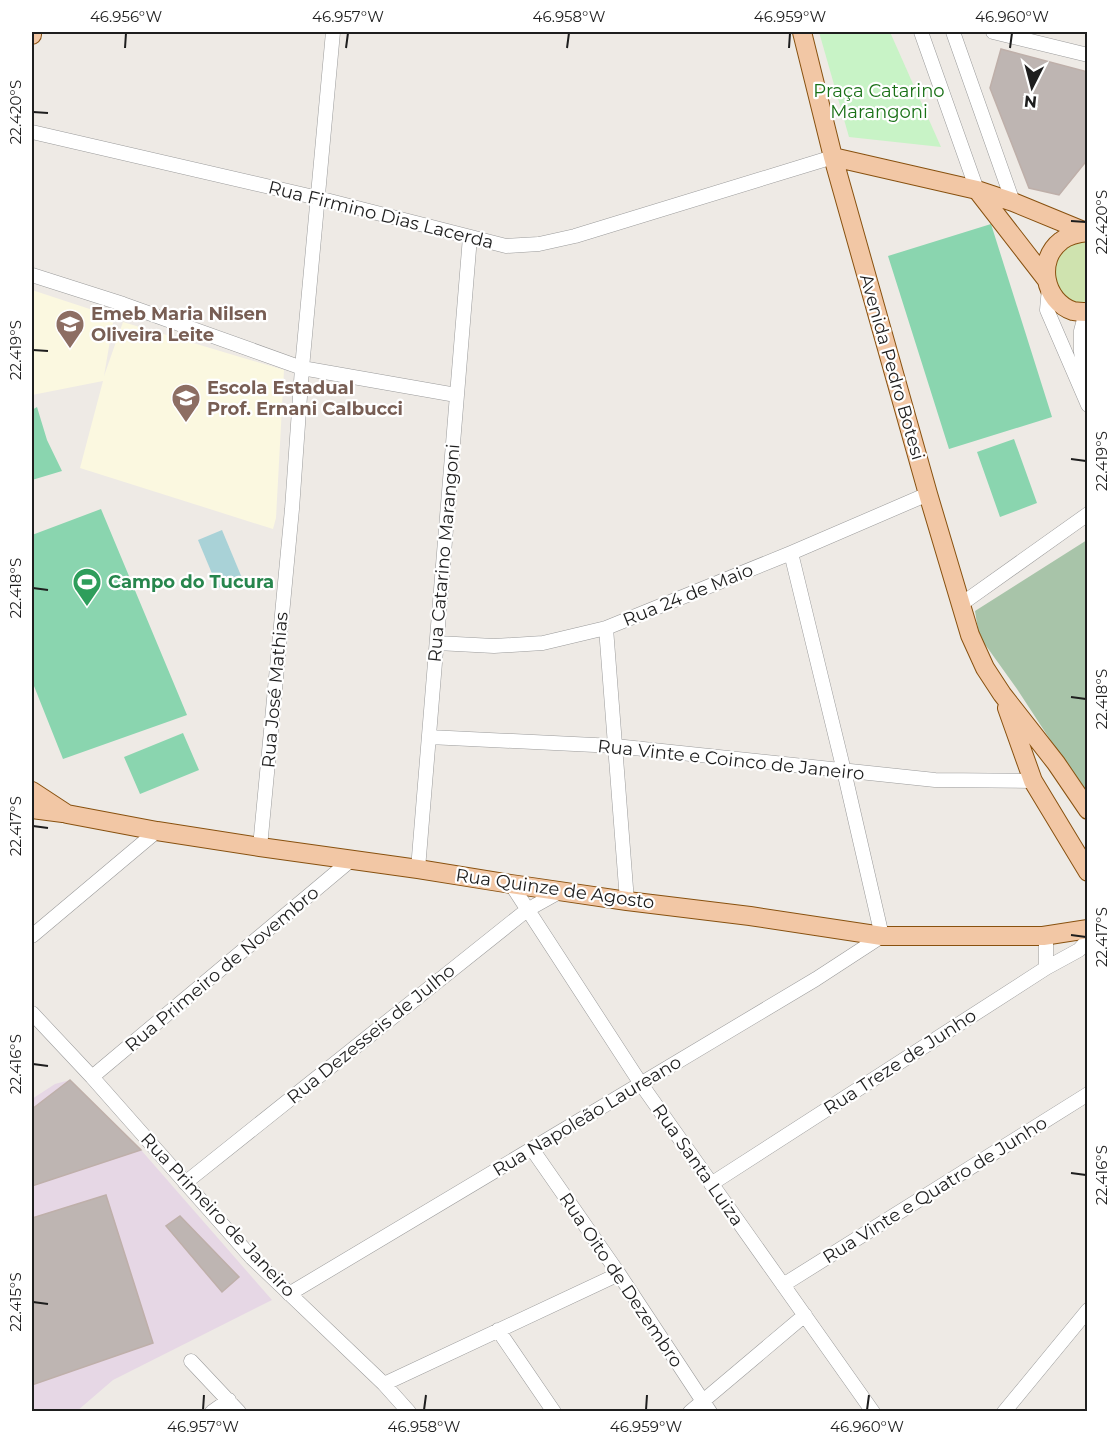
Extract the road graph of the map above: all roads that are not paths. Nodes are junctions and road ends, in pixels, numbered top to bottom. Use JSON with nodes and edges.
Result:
{"nodes":[{"id":1,"x":333,"y":32,"type":"edge"},
{"id":2,"x":802,"y":32,"type":"edge"},
{"id":3,"x":921,"y":32,"type":"edge"},
{"id":4,"x":953,"y":32,"type":"edge"},
{"id":5,"x":993,"y":32,"type":"edge"},
{"id":6,"x":1088,"y":55,"type":"edge"},
{"id":7,"x":32,"y":132,"type":"edge"},
{"id":8,"x":832,"y":157,"type":"junction"},
{"id":9,"x":977,"y":190,"type":"junction"},
{"id":10,"x":318,"y":198,"type":"junction"},
{"id":11,"x":1013,"y":202,"type":"junction"},
{"id":12,"x":1087,"y":232,"type":"edge"},
{"id":13,"x":470,"y":237,"type":"junction"},
{"id":14,"x":32,"y":275,"type":"edge"},
{"id":15,"x":1048,"y":283,"type":"junction"},
{"id":16,"x":1087,"y":312,"type":"edge"},
{"id":17,"x":302,"y":368,"type":"junction"},
{"id":18,"x":1088,"y":381,"type":"edge"},
{"id":19,"x":456,"y":395,"type":"junction"},
{"id":20,"x":1088,"y":405,"type":"edge"},
{"id":21,"x":928,"y":494,"type":"junction"},
{"id":22,"x":1088,"y":514,"type":"edge"},
{"id":23,"x":791,"y":553,"type":"junction"},
{"id":24,"x":960,"y":605,"type":"junction"},
{"id":25,"x":606,"y":628,"type":"junction"},
{"id":26,"x":436,"y":643,"type":"junction"},
{"id":27,"x":1002,"y":694,"type":"junction"},
{"id":28,"x":429,"y":737,"type":"junction"},
{"id":29,"x":615,"y":746,"type":"junction"},
{"id":30,"x":844,"y":771,"type":"junction"},
{"id":31,"x":1033,"y":782,"type":"junction"},
{"id":32,"x":32,"y":791,"type":"edge"},
{"id":33,"x":32,"y":809,"type":"edge"},
{"id":34,"x":1088,"y":810,"type":"edge"},
{"id":35,"x":67,"y":814,"type":"junction"},
{"id":36,"x":157,"y":831,"type":"junction"},
{"id":37,"x":260,"y":847,"type":"junction"},
{"id":38,"x":351,"y":860,"type":"junction"},
{"id":39,"x":418,"y":869,"type":"junction"},
{"id":40,"x":1088,"y":873,"type":"edge"},
{"id":41,"x":510,"y":884,"type":"junction"},
{"id":42,"x":561,"y":891,"type":"junction"},
{"id":43,"x":627,"y":901,"type":"junction"},
{"id":44,"x":527,"y":909,"type":"junction"},
{"id":45,"x":1088,"y":929,"type":"edge"},
{"id":46,"x":32,"y":936,"type":"edge"},
{"id":47,"x":882,"y":936,"type":"junction"},
{"id":48,"x":1043,"y":936,"type":"junction"},
{"id":49,"x":1088,"y":940,"type":"edge"},
{"id":50,"x":1046,"y":968,"type":"junction"},
{"id":51,"x":32,"y":1013,"type":"edge"},
{"id":52,"x":92,"y":1077,"type":"junction"},
{"id":53,"x":641,"y":1084,"type":"junction"},
{"id":54,"x":1088,"y":1094,"type":"edge"},
{"id":55,"x":532,"y":1149,"type":"junction"},
{"id":56,"x":185,"y":1183,"type":"junction"},
{"id":57,"x":711,"y":1184,"type":"junction"},
{"id":58,"x":619,"y":1274,"type":"junction"},
{"id":59,"x":783,"y":1285,"type":"junction"},
{"id":60,"x":290,"y":1294,"type":"junction"},
{"id":61,"x":1088,"y":1310,"type":"edge"},
{"id":62,"x":805,"y":1315,"type":"junction"},
{"id":63,"x":498,"y":1330,"type":"junction"},
{"id":64,"x":191,"y":1361,"type":"dead end"},
{"id":65,"x":384,"y":1384,"type":"junction"},
{"id":66,"x":229,"y":1400,"type":"junction"},
{"id":67,"x":706,"y":1407,"type":"edge"},
{"id":68,"x":213,"y":1412,"type":"edge"},
{"id":69,"x":239,"y":1412,"type":"edge"},
{"id":70,"x":409,"y":1412,"type":"edge"},
{"id":71,"x":554,"y":1412,"type":"edge"},
{"id":72,"x":690,"y":1412,"type":"edge"},
{"id":73,"x":873,"y":1412,"type":"edge"},
{"id":74,"x":1004,"y":1412,"type":"edge"}],
"edges":[{"from":1,"to":10,"type":"street","name":"Rua José Mathias"},
{"from":2,"to":8,"type":"main road","name":"Avenida Pedro Botesi"},
{"from":3,"to":9,"type":"street"},
{"from":4,"to":11,"type":"street"},
{"from":5,"to":6,"type":"street"},
{"from":7,"to":10,"type":"street","name":"Rua Firmino Dias Lacerda"},
{"from":8,"to":9,"type":"main road"},
{"from":8,"to":13,"type":"street","name":"Rua Firmino Dias Lacerda"},
{"from":8,"to":21,"type":"main road","name":"Avenida Pedro Botesi"},
{"from":9,"to":11,"type":"main road"},
{"from":9,"to":15,"type":"main road"},
{"from":10,"to":13,"type":"street","name":"Rua Firmino Dias Lacerda"},
{"from":10,"to":17,"type":"street","name":"Rua José Mathias"},
{"from":11,"to":12,"type":"main road"},
{"from":12,"to":15,"type":"main road"},
{"from":13,"to":19,"type":"street","name":"Rua Catarino Marangoni"},
{"from":14,"to":17,"type":"street"},
{"from":15,"to":16,"type":"main road"},
{"from":15,"to":20,"type":"street"},
{"from":16,"to":18,"type":"street"},
{"from":17,"to":19,"type":"street"},
{"from":17,"to":37,"type":"street","name":"Rua José Mathias"},
{"from":19,"to":26,"type":"street","name":"Rua Catarino Marangoni"},
{"from":21,"to":23,"type":"street","name":"Rua 24 de Maio"},
{"from":21,"to":24,"type":"main road","name":"Avenida Pedro Botesi"},
{"from":22,"to":24,"type":"street"},
{"from":23,"to":25,"type":"street","name":"Rua 24 de Maio"},
{"from":23,"to":30,"type":"street"},
{"from":24,"to":27,"type":"main road","name":"Avenida Pedro Botesi"},
{"from":25,"to":26,"type":"street","name":"Rua 24 de Maio"},
{"from":25,"to":29,"type":"street"},
{"from":26,"to":28,"type":"street","name":"Rua Catarino Marangoni"},
{"from":27,"to":31,"type":"main road","name":"Avenida Pedro Botesi"},
{"from":27,"to":34,"type":"main road","name":"Avenida Pedro Botesi"},
{"from":28,"to":29,"type":"street","name":"Rua Vinte e Coinco de Janeiro"},
{"from":28,"to":39,"type":"street","name":"Rua Catarino Marangoni"},
{"from":29,"to":30,"type":"street","name":"Rua Vinte e Coinco de Janeiro"},
{"from":29,"to":43,"type":"street"},
{"from":30,"to":31,"type":"street","name":"Rua Vinte e Coinco de Janeiro"},
{"from":30,"to":47,"type":"street"},
{"from":31,"to":40,"type":"main road","name":"Avenida Pedro Botesi"},
{"from":32,"to":35,"type":"main road","name":"Rua Quinze de Agosto"},
{"from":33,"to":35,"type":"main road"},
{"from":35,"to":36,"type":"main road","name":"Rua Quinze de Agosto"},
{"from":36,"to":37,"type":"main road","name":"Rua Quinze de Agosto"},
{"from":36,"to":46,"type":"street"},
{"from":37,"to":38,"type":"main road","name":"Rua Quinze de Agosto"},
{"from":38,"to":39,"type":"main road","name":"Rua Quinze de Agosto"},
{"from":38,"to":52,"type":"street","name":"Rua Primeiro de Novembro"},
{"from":39,"to":41,"type":"main road","name":"Rua Quinze de Agosto"},
{"from":41,"to":42,"type":"main road","name":"Rua Quinze de Agosto"},
{"from":41,"to":44,"type":"street","name":"Rua Santa Luiza"},
{"from":42,"to":43,"type":"main road","name":"Rua Quinze de Agosto"},
{"from":42,"to":44,"type":"street","name":"Rua Dezesseis de Julho"},
{"from":43,"to":47,"type":"main road","name":"Rua Quinze de Agosto"},
{"from":44,"to":53,"type":"street","name":"Rua Santa Luiza"},
{"from":44,"to":56,"type":"street","name":"Rua Dezesseis de Julho"},
{"from":45,"to":48,"type":"main road","name":"Rua Quinze de Agosto"},
{"from":47,"to":48,"type":"main road","name":"Rua Quinze de Agosto"},
{"from":47,"to":53,"type":"street","name":"Rua Napoleão Laureano"},
{"from":48,"to":50,"type":"street"},
{"from":49,"to":50,"type":"street","name":"Rua Treze de Junho"},
{"from":50,"to":57,"type":"street","name":"Rua Treze de Junho"},
{"from":51,"to":52,"type":"street","name":"Rua Primeiro de Janeiro"},
{"from":52,"to":56,"type":"street","name":"Rua Primeiro de Janeiro"},
{"from":53,"to":55,"type":"street","name":"Rua Napoleão Laureano"},
{"from":53,"to":57,"type":"street","name":"Rua Santa Luiza"},
{"from":54,"to":59,"type":"street","name":"Rua Vinte e Quatro de Junho"},
{"from":55,"to":58,"type":"street","name":"Rua Oito de Dezembro"},
{"from":55,"to":60,"type":"street","name":"Rua Napoleão Laureano"},
{"from":56,"to":60,"type":"street","name":"Rua Primeiro de Janeiro"},
{"from":57,"to":59,"type":"street","name":"Rua Santa Luiza"},
{"from":58,"to":63,"type":"street"},
{"from":58,"to":67,"type":"street","name":"Rua Oito de Dezembro"},
{"from":59,"to":62,"type":"street","name":"Rua Santa Luiza"},
{"from":60,"to":65,"type":"street","name":"Rua Primeiro de Janeiro"},
{"from":61,"to":74,"type":"street"},
{"from":62,"to":67,"type":"street"},
{"from":62,"to":73,"type":"street","name":"Rua Santa Luiza"},
{"from":63,"to":65,"type":"street"},
{"from":63,"to":71,"type":"street"},
{"from":64,"to":66,"type":"street"},
{"from":65,"to":70,"type":"street","name":"Rua Primeiro de Janeiro"},
{"from":66,"to":68,"type":"street"},
{"from":66,"to":69,"type":"street"},
{"from":67,"to":72,"type":"street"}]}
